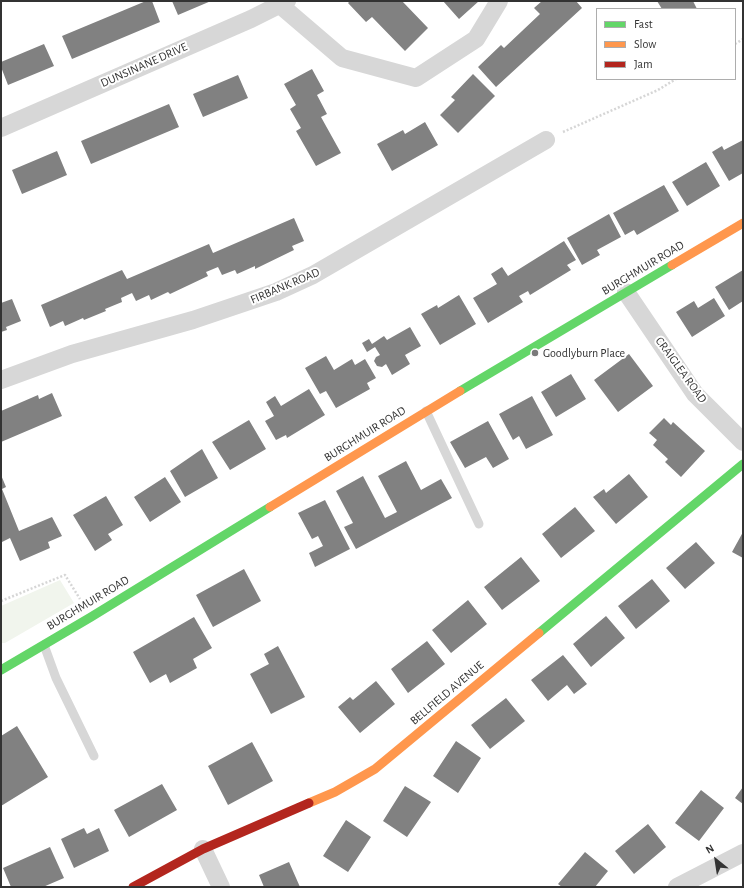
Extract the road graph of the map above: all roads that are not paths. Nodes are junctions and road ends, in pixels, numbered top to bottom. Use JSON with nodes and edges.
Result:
{"nodes":[{"id":1,"x":499,"y":1,"type":"edge"},
{"id":2,"x":284,"y":3,"type":"edge"},
{"id":3,"x":1,"y":128,"type":"edge"},
{"id":4,"x":546,"y":140,"type":"road end"},
{"id":5,"x":743,"y":223,"type":"edge"},
{"id":6,"x":626,"y":292,"type":"junction"},
{"id":7,"x":1,"y":380,"type":"edge"},
{"id":8,"x":426,"y":411,"type":"junction"},
{"id":9,"x":743,"y":442,"type":"edge"},
{"id":10,"x":743,"y":464,"type":"edge"},
{"id":11,"x":479,"y":524,"type":"dead end"},
{"id":12,"x":44,"y":644,"type":"junction"},
{"id":13,"x":1,"y":670,"type":"edge"},
{"id":14,"x":94,"y":756,"type":"dead end"},
{"id":15,"x":203,"y":849,"type":"junction"},
{"id":16,"x":743,"y":853,"type":"edge"},
{"id":17,"x":133,"y":887,"type":"edge"},
{"id":18,"x":221,"y":887,"type":"edge"},
{"id":19,"x":677,"y":887,"type":"edge"}],
"edges":[{"from":1,"to":2,"type":"street"},
{"from":2,"to":3,"type":"street","name":"DUNSINANE DRIVE"},
{"from":4,"to":7,"type":"street","name":"FIRBANK ROAD"},
{"from":5,"to":6,"type":"street","name":"BURGHMUIR ROAD"},
{"from":6,"to":8,"type":"street","name":"BURGHMUIR ROAD"},
{"from":6,"to":9,"type":"street","name":"CRAIGLEA ROAD"},
{"from":8,"to":11,"type":"lane"},
{"from":8,"to":12,"type":"street","name":"BURGHMUIR ROAD"},
{"from":10,"to":15,"type":"street","name":"BELLFIELD AVENUE"},
{"from":12,"to":13,"type":"street","name":"BURGHMUIR ROAD"},
{"from":12,"to":14,"type":"lane"},
{"from":15,"to":17,"type":"street","name":"BELLFIELD AVENUE"},
{"from":15,"to":18,"type":"street"},
{"from":16,"to":19,"type":"street"}]}
